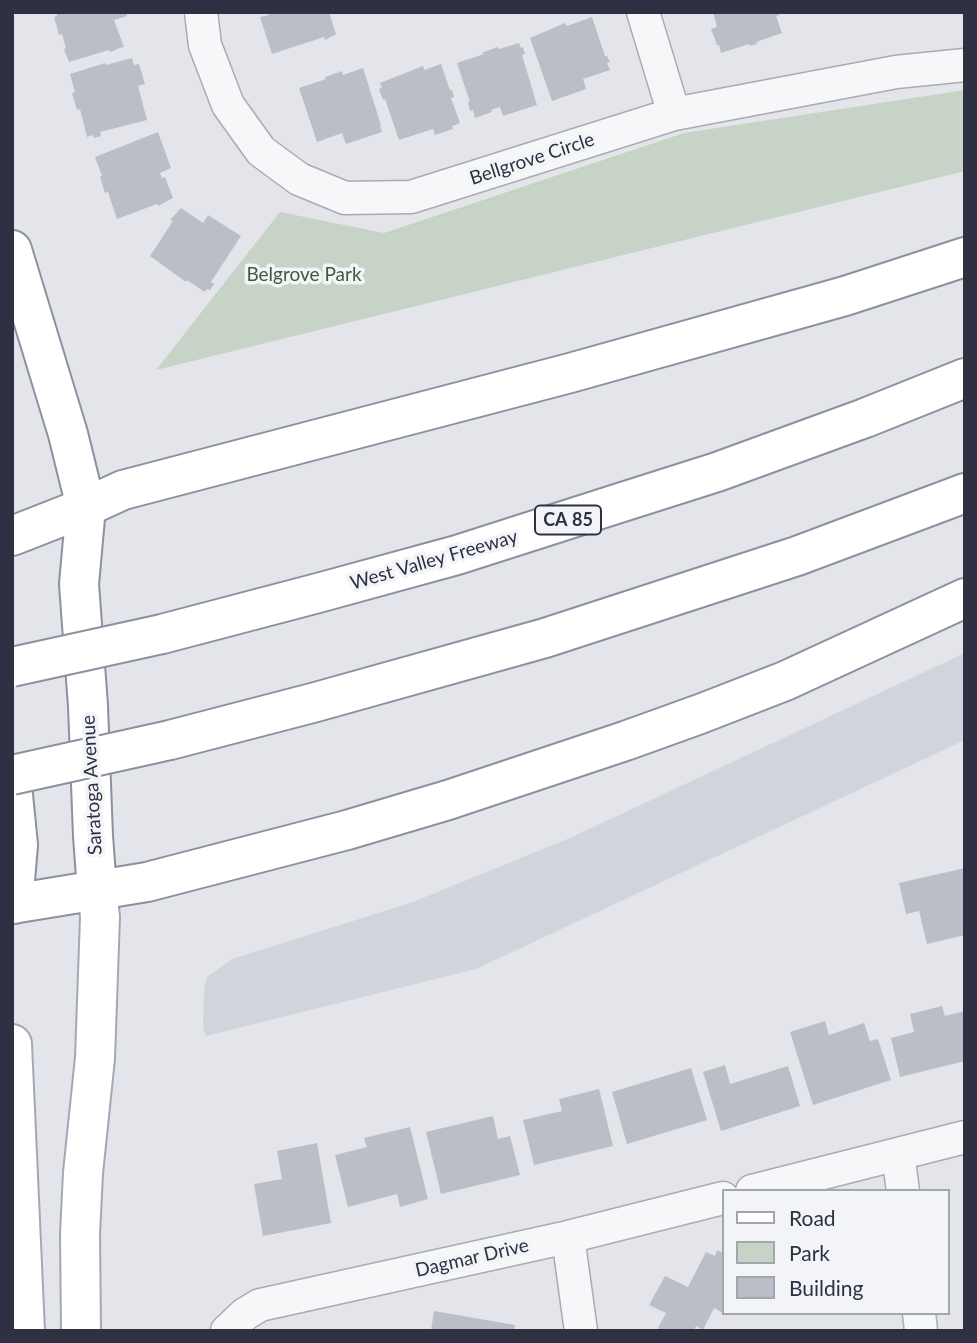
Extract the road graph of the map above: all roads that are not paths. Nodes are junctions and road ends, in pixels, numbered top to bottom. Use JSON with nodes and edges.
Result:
{"nodes":[{"id":1,"x":201,"y":12,"type":"edge"},
{"id":2,"x":643,"y":12,"type":"edge"},
{"id":3,"x":965,"y":65,"type":"edge"},
{"id":4,"x":674,"y":114,"type":"junction"},
{"id":5,"x":12,"y":250,"type":"edge"},
{"id":6,"x":965,"y":257,"type":"edge"},
{"id":7,"x":965,"y":378,"type":"edge"},
{"id":8,"x":965,"y":493,"type":"edge"},
{"id":9,"x":86,"y":507,"type":"junction"},
{"id":10,"x":12,"y":536,"type":"edge"},
{"id":11,"x":965,"y":598,"type":"edge"},
{"id":12,"x":12,"y":667,"type":"edge"},
{"id":13,"x":12,"y":775,"type":"edge"},
{"id":14,"x":12,"y":785,"type":"edge"},
{"id":15,"x":97,"y":890,"type":"junction"},
{"id":16,"x":13,"y":904,"type":"edge"},
{"id":17,"x":12,"y":914,"type":"edge"},
{"id":18,"x":12,"y":1044,"type":"edge"},
{"id":19,"x":965,"y":1137,"type":"edge"},
{"id":20,"x":898,"y":1154,"type":"junction"},
{"id":21,"x":760,"y":1189,"type":"edge"},
{"id":22,"x":903,"y":1189,"type":"edge"},
{"id":23,"x":722,"y":1198,"type":"edge"},
{"id":24,"x":568,"y":1237,"type":"junction"},
{"id":25,"x":25,"y":1331,"type":"edge"},
{"id":26,"x":81,"y":1331,"type":"edge"},
{"id":27,"x":227,"y":1331,"type":"edge"},
{"id":28,"x":581,"y":1331,"type":"edge"}],
"edges":[{"from":1,"to":4,"type":"street","name":"Bellgrove Circle"},
{"from":2,"to":4,"type":"street"},
{"from":3,"to":4,"type":"street","name":"Bellgrove Circle"},
{"from":5,"to":9,"type":"main road","name":"Saratoga Avenue"},
{"from":6,"to":9,"type":"main road"},
{"from":7,"to":12,"type":"main road","name":"West Valley Freeway","number":"CA 85","bridge":true},
{"from":8,"to":13,"type":"main road","bridge":true},
{"from":9,"to":10,"type":"main road"},
{"from":9,"to":15,"type":"main road","name":"Saratoga Avenue"},
{"from":11,"to":15,"type":"main road"},
{"from":14,"to":16,"type":"main road"},
{"from":15,"to":16,"type":"main road"},
{"from":15,"to":26,"type":"main road","name":"Saratoga Avenue"},
{"from":16,"to":17,"type":"main road"},
{"from":18,"to":25,"type":"main road"},
{"from":19,"to":20,"type":"street"},
{"from":20,"to":21,"type":"street"},
{"from":20,"to":22,"type":"street"},
{"from":23,"to":24,"type":"street","name":"Dagmar Drive"},
{"from":24,"to":27,"type":"street","name":"Dagmar Drive"},
{"from":24,"to":28,"type":"street"}]}
